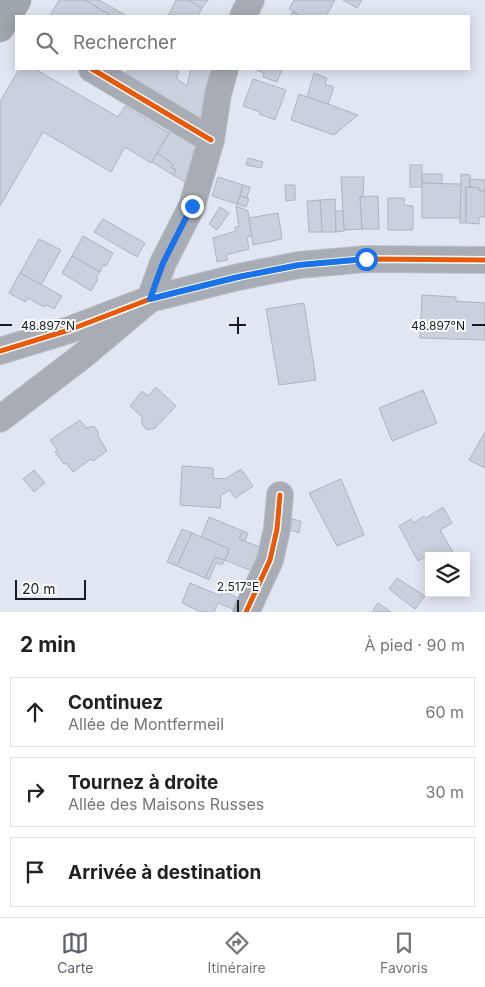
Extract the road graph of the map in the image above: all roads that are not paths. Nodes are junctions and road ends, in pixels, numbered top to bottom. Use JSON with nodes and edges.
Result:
{"nodes":[{"id":1,"x":250,"y":0,"type":"edge"},
{"id":2,"x":243,"y":15,"type":"edge"},
{"id":3,"x":94,"y":70,"type":"edge"},
{"id":4,"x":225,"y":70,"type":"edge"},
{"id":5,"x":211,"y":140,"type":"junction"},
{"id":6,"x":485,"y":260,"type":"edge"},
{"id":7,"x":150,"y":299,"type":"junction"},
{"id":8,"x":0,"y":351,"type":"edge"},
{"id":9,"x":0,"y":419,"type":"edge"},
{"id":10,"x":280,"y":496,"type":"dead end"},
{"id":11,"x":246,"y":612,"type":"edge"}],
"edges":[{"from":1,"to":2,"type":"street"},
{"from":3,"to":5,"type":"street"},
{"from":4,"to":5,"type":"street"},
{"from":5,"to":7,"type":"street"},
{"from":6,"to":7,"type":"street"},
{"from":7,"to":8,"type":"street"},
{"from":7,"to":9,"type":"street"},
{"from":10,"to":11,"type":"street"}]}
